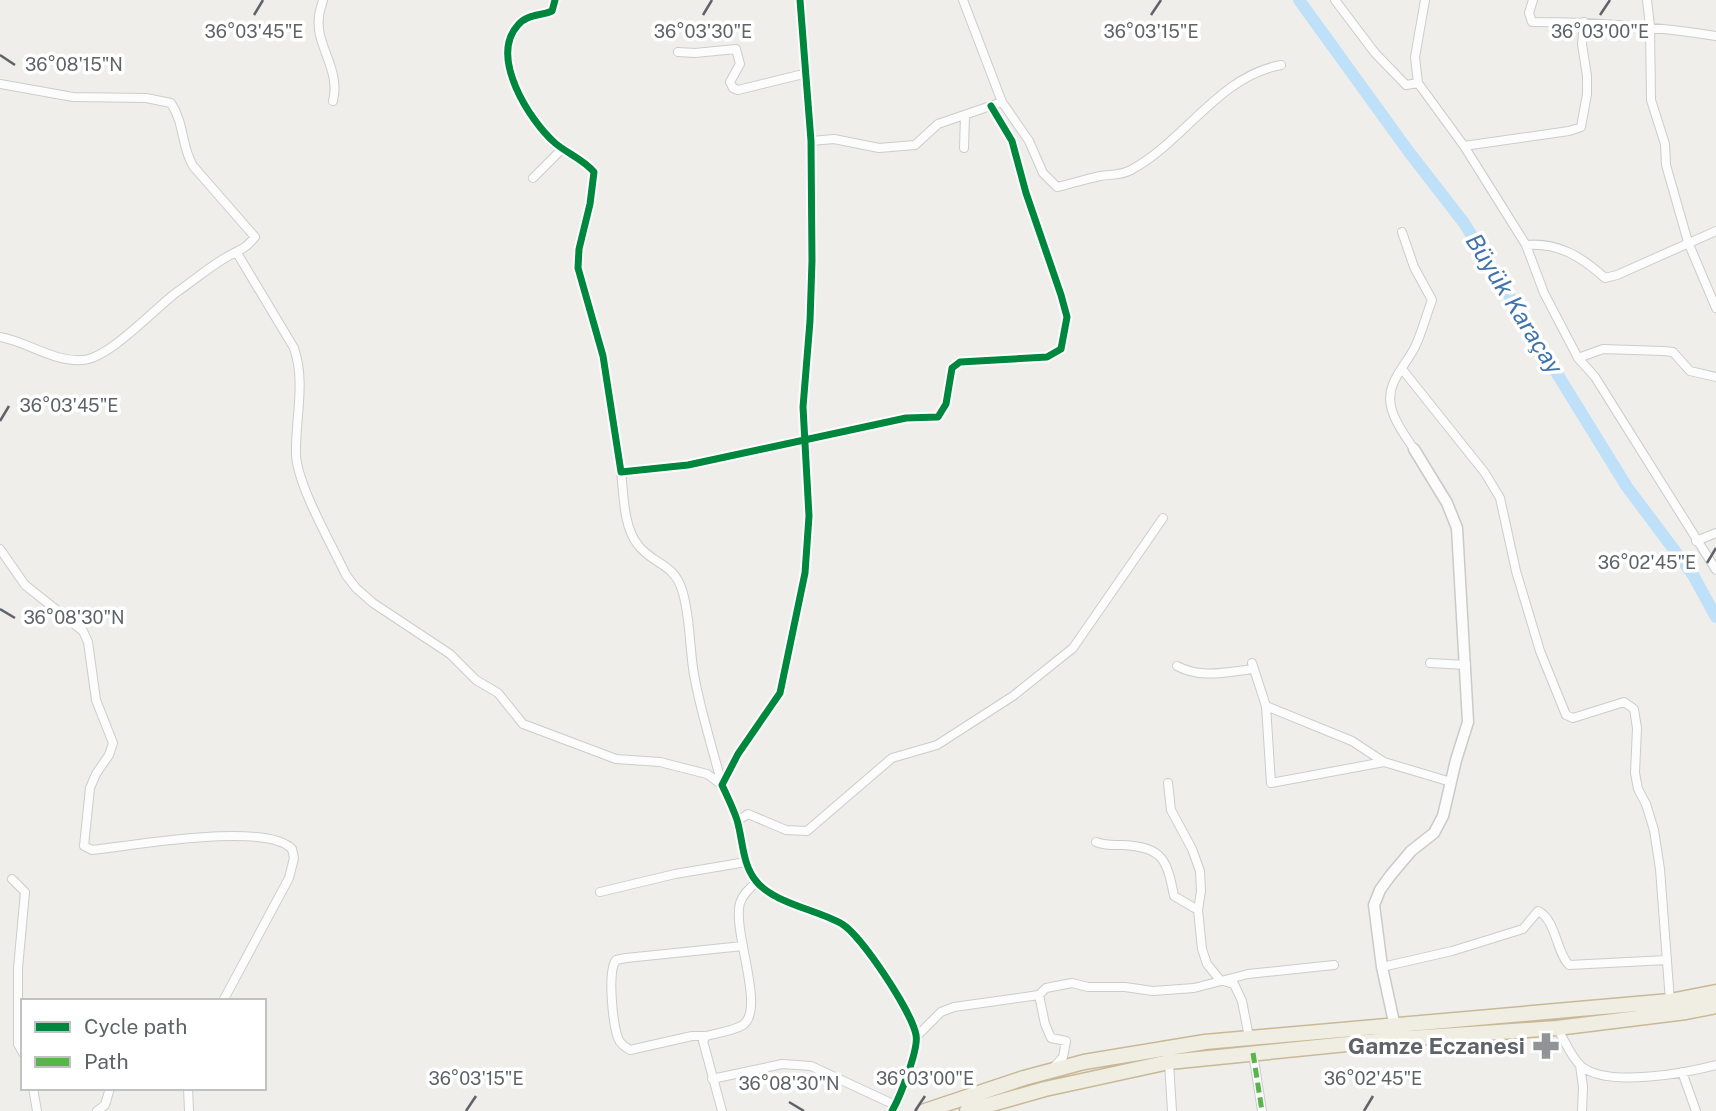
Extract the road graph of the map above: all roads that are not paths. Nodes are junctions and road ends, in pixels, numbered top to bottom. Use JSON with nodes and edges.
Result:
{"nodes":[{"id":1,"x":323,"y":0,"type":"edge"},
{"id":2,"x":555,"y":0,"type":"edge"},
{"id":3,"x":800,"y":0,"type":"edge"},
{"id":4,"x":963,"y":0,"type":"edge"},
{"id":5,"x":1335,"y":0,"type":"edge"},
{"id":6,"x":1425,"y":0,"type":"edge"},
{"id":7,"x":1532,"y":0,"type":"edge"},
{"id":8,"x":1647,"y":0,"type":"edge"},
{"id":9,"x":1584,"y":22,"type":"junction"},
{"id":10,"x":1650,"y":26,"type":"junction"},
{"id":11,"x":1716,"y":36,"type":"edge"},
{"id":12,"x":678,"y":52,"type":"dead end"},
{"id":13,"x":1281,"y":65,"type":"dead end"},
{"id":14,"x":806,"y":76,"type":"junction"},
{"id":15,"x":1418,"y":83,"type":"junction"},
{"id":16,"x":0,"y":84,"type":"edge"},
{"id":17,"x":332,"y":101,"type":"dead end"},
{"id":18,"x":1002,"y":102,"type":"junction"},
{"id":19,"x":991,"y":106,"type":"junction"},
{"id":20,"x":965,"y":115,"type":"junction"},
{"id":21,"x":811,"y":141,"type":"junction"},
{"id":22,"x":1464,"y":146,"type":"junction"},
{"id":23,"x":563,"y":148,"type":"junction"},
{"id":24,"x":964,"y":148,"type":"dead end"},
{"id":25,"x":533,"y":178,"type":"dead end"},
{"id":26,"x":1716,"y":231,"type":"edge"},
{"id":27,"x":1402,"y":232,"type":"dead end"},
{"id":28,"x":1688,"y":242,"type":"junction"},
{"id":29,"x":1526,"y":245,"type":"junction"},
{"id":30,"x":237,"y":253,"type":"junction"},
{"id":31,"x":1716,"y":308,"type":"edge"},
{"id":32,"x":0,"y":337,"type":"edge"},
{"id":33,"x":1578,"y":358,"type":"junction"},
{"id":34,"x":1402,"y":369,"type":"junction"},
{"id":35,"x":1716,"y":377,"type":"edge"},
{"id":36,"x":803,"y":440,"type":"junction"},
{"id":37,"x":1413,"y":449,"type":"joint"},
{"id":38,"x":621,"y":472,"type":"junction"},
{"id":39,"x":1163,"y":518,"type":"dead end"},
{"id":40,"x":1716,"y":533,"type":"edge"},
{"id":41,"x":1696,"y":541,"type":"junction"},
{"id":42,"x":0,"y":550,"type":"edge"},
{"id":43,"x":1716,"y":570,"type":"edge"},
{"id":44,"x":1430,"y":663,"type":"dead end"},
{"id":45,"x":1466,"y":665,"type":"junction"},
{"id":46,"x":1177,"y":666,"type":"dead end"},
{"id":47,"x":1265,"y":706,"type":"junction"},
{"id":48,"x":1384,"y":762,"type":"junction"},
{"id":49,"x":1451,"y":782,"type":"junction"},
{"id":50,"x":1168,"y":783,"type":"dead end"},
{"id":51,"x":722,"y":785,"type":"junction"},
{"id":52,"x":737,"y":821,"type":"junction"},
{"id":53,"x":1096,"y":842,"type":"dead end"},
{"id":54,"x":746,"y":862,"type":"junction"},
{"id":55,"x":12,"y":878,"type":"dead end"},
{"id":56,"x":757,"y":882,"type":"junction"},
{"id":57,"x":600,"y":892,"type":"dead end"},
{"id":58,"x":1198,"y":909,"type":"junction"},
{"id":59,"x":743,"y":946,"type":"junction"},
{"id":60,"x":1667,"y":960,"type":"junction"},
{"id":61,"x":1334,"y":965,"type":"dead end"},
{"id":62,"x":1382,"y":967,"type":"junction"},
{"id":63,"x":1220,"y":980,"type":"junction"},
{"id":64,"x":1716,"y":992,"type":"edge"},
{"id":65,"x":1039,"y":995,"type":"junction"},
{"id":66,"x":224,"y":999,"type":"edge"},
{"id":67,"x":1670,"y":1001,"type":"junction"},
{"id":68,"x":1716,"y":1006,"type":"edge"},
{"id":69,"x":1395,"y":1027,"type":"junction"},
{"id":70,"x":1558,"y":1028,"type":"junction"},
{"id":71,"x":706,"y":1036,"type":"junction"},
{"id":72,"x":917,"y":1036,"type":"junction"},
{"id":73,"x":1249,"y":1037,"type":"junction"},
{"id":74,"x":21,"y":1048,"type":"edge"},
{"id":75,"x":1253,"y":1053,"type":"junction"},
{"id":76,"x":1169,"y":1062,"type":"junction"},
{"id":77,"x":1580,"y":1065,"type":"junction"},
{"id":78,"x":1716,"y":1065,"type":"edge"},
{"id":79,"x":1050,"y":1071,"type":"junction"},
{"id":80,"x":1682,"y":1072,"type":"junction"},
{"id":81,"x":712,"y":1079,"type":"junction"},
{"id":82,"x":33,"y":1090,"type":"edge"},
{"id":83,"x":109,"y":1090,"type":"edge"},
{"id":84,"x":188,"y":1090,"type":"edge"},
{"id":85,"x":894,"y":1108,"type":"edge"},
{"id":86,"x":974,"y":1110,"type":"edge"},
{"id":87,"x":37,"y":1111,"type":"edge"},
{"id":88,"x":97,"y":1111,"type":"edge"},
{"id":89,"x":189,"y":1111,"type":"edge"},
{"id":90,"x":722,"y":1111,"type":"edge"},
{"id":91,"x":925,"y":1111,"type":"edge"},
{"id":92,"x":1172,"y":1111,"type":"edge"},
{"id":93,"x":1262,"y":1111,"type":"edge"},
{"id":94,"x":1582,"y":1111,"type":"edge"},
{"id":95,"x":1696,"y":1111,"type":"edge"}],
"edges":[{"from":1,"to":17,"type":"street"},
{"from":2,"to":23,"type":"street"},
{"from":3,"to":14,"type":"street"},
{"from":4,"to":18,"type":"street"},
{"from":5,"to":15,"type":"street"},
{"from":6,"to":15,"type":"street"},
{"from":7,"to":9,"type":"street"},
{"from":8,"to":10,"type":"street"},
{"from":9,"to":10,"type":"street"},
{"from":9,"to":22,"type":"street"},
{"from":10,"to":11,"type":"street"},
{"from":10,"to":28,"type":"street"},
{"from":12,"to":14,"type":"street"},
{"from":13,"to":18,"type":"street"},
{"from":14,"to":21,"type":"street"},
{"from":15,"to":22,"type":"street"},
{"from":16,"to":30,"type":"street"},
{"from":18,"to":19,"type":"street"},
{"from":19,"to":20,"type":"street"},
{"from":19,"to":36,"type":"street"},
{"from":20,"to":21,"type":"street"},
{"from":20,"to":24,"type":"street"},
{"from":21,"to":36,"type":"street"},
{"from":22,"to":29,"type":"street"},
{"from":23,"to":25,"type":"street"},
{"from":23,"to":38,"type":"street"},
{"from":26,"to":28,"type":"street"},
{"from":27,"to":34,"type":"street"},
{"from":28,"to":29,"type":"street"},
{"from":28,"to":31,"type":"street"},
{"from":29,"to":33,"type":"street"},
{"from":30,"to":32,"type":"street"},
{"from":30,"to":51,"type":"street"},
{"from":33,"to":35,"type":"street"},
{"from":33,"to":41,"type":"street"},
{"from":34,"to":37,"type":"street"},
{"from":34,"to":60,"type":"street"},
{"from":36,"to":38,"type":"street"},
{"from":36,"to":51,"type":"street"},
{"from":37,"to":45,"type":"street"},
{"from":38,"to":51,"type":"street"},
{"from":39,"to":52,"type":"street"},
{"from":40,"to":41,"type":"street"},
{"from":41,"to":43,"type":"street"},
{"from":42,"to":66,"type":"street"},
{"from":44,"to":45,"type":"street"},
{"from":45,"to":49,"type":"street"},
{"from":46,"to":47,"type":"street"},
{"from":47,"to":48,"type":"street"},
{"from":47,"to":48,"type":"street"},
{"from":48,"to":49,"type":"street"},
{"from":49,"to":62,"type":"street"},
{"from":50,"to":58,"type":"street"},
{"from":51,"to":52,"type":"street"},
{"from":52,"to":54,"type":"street"},
{"from":53,"to":58,"type":"street"},
{"from":54,"to":56,"type":"street"},
{"from":54,"to":57,"type":"street"},
{"from":55,"to":74,"type":"street"},
{"from":56,"to":59,"type":"street"},
{"from":56,"to":72,"type":"street"},
{"from":58,"to":63,"type":"street"},
{"from":59,"to":71,"type":"street"},
{"from":59,"to":71,"type":"street"},
{"from":60,"to":62,"type":"street"},
{"from":60,"to":67,"type":"street"},
{"from":61,"to":63,"type":"street"},
{"from":62,"to":69,"type":"street"},
{"from":63,"to":65,"type":"street"},
{"from":63,"to":73,"type":"street"},
{"from":64,"to":67,"type":"highway"},
{"from":65,"to":72,"type":"street"},
{"from":65,"to":79,"type":"street"},
{"from":67,"to":69,"type":"highway"},
{"from":68,"to":70,"type":"highway"},
{"from":69,"to":73,"type":"highway"},
{"from":70,"to":75,"type":"highway"},
{"from":70,"to":77,"type":"street"},
{"from":71,"to":81,"type":"street"},
{"from":72,"to":85,"type":"street"},
{"from":73,"to":79,"type":"highway"},
{"from":75,"to":76,"type":"highway"},
{"from":75,"to":93,"type":"street"},
{"from":76,"to":86,"type":"highway"},
{"from":76,"to":92,"type":"street"},
{"from":77,"to":80,"type":"street"},
{"from":77,"to":94,"type":"street"},
{"from":78,"to":80,"type":"street"},
{"from":79,"to":91,"type":"highway"},
{"from":80,"to":95,"type":"street"},
{"from":81,"to":85,"type":"street"},
{"from":81,"to":90,"type":"street"},
{"from":82,"to":87,"type":"street"},
{"from":83,"to":88,"type":"street"},
{"from":84,"to":89,"type":"street"}]}
